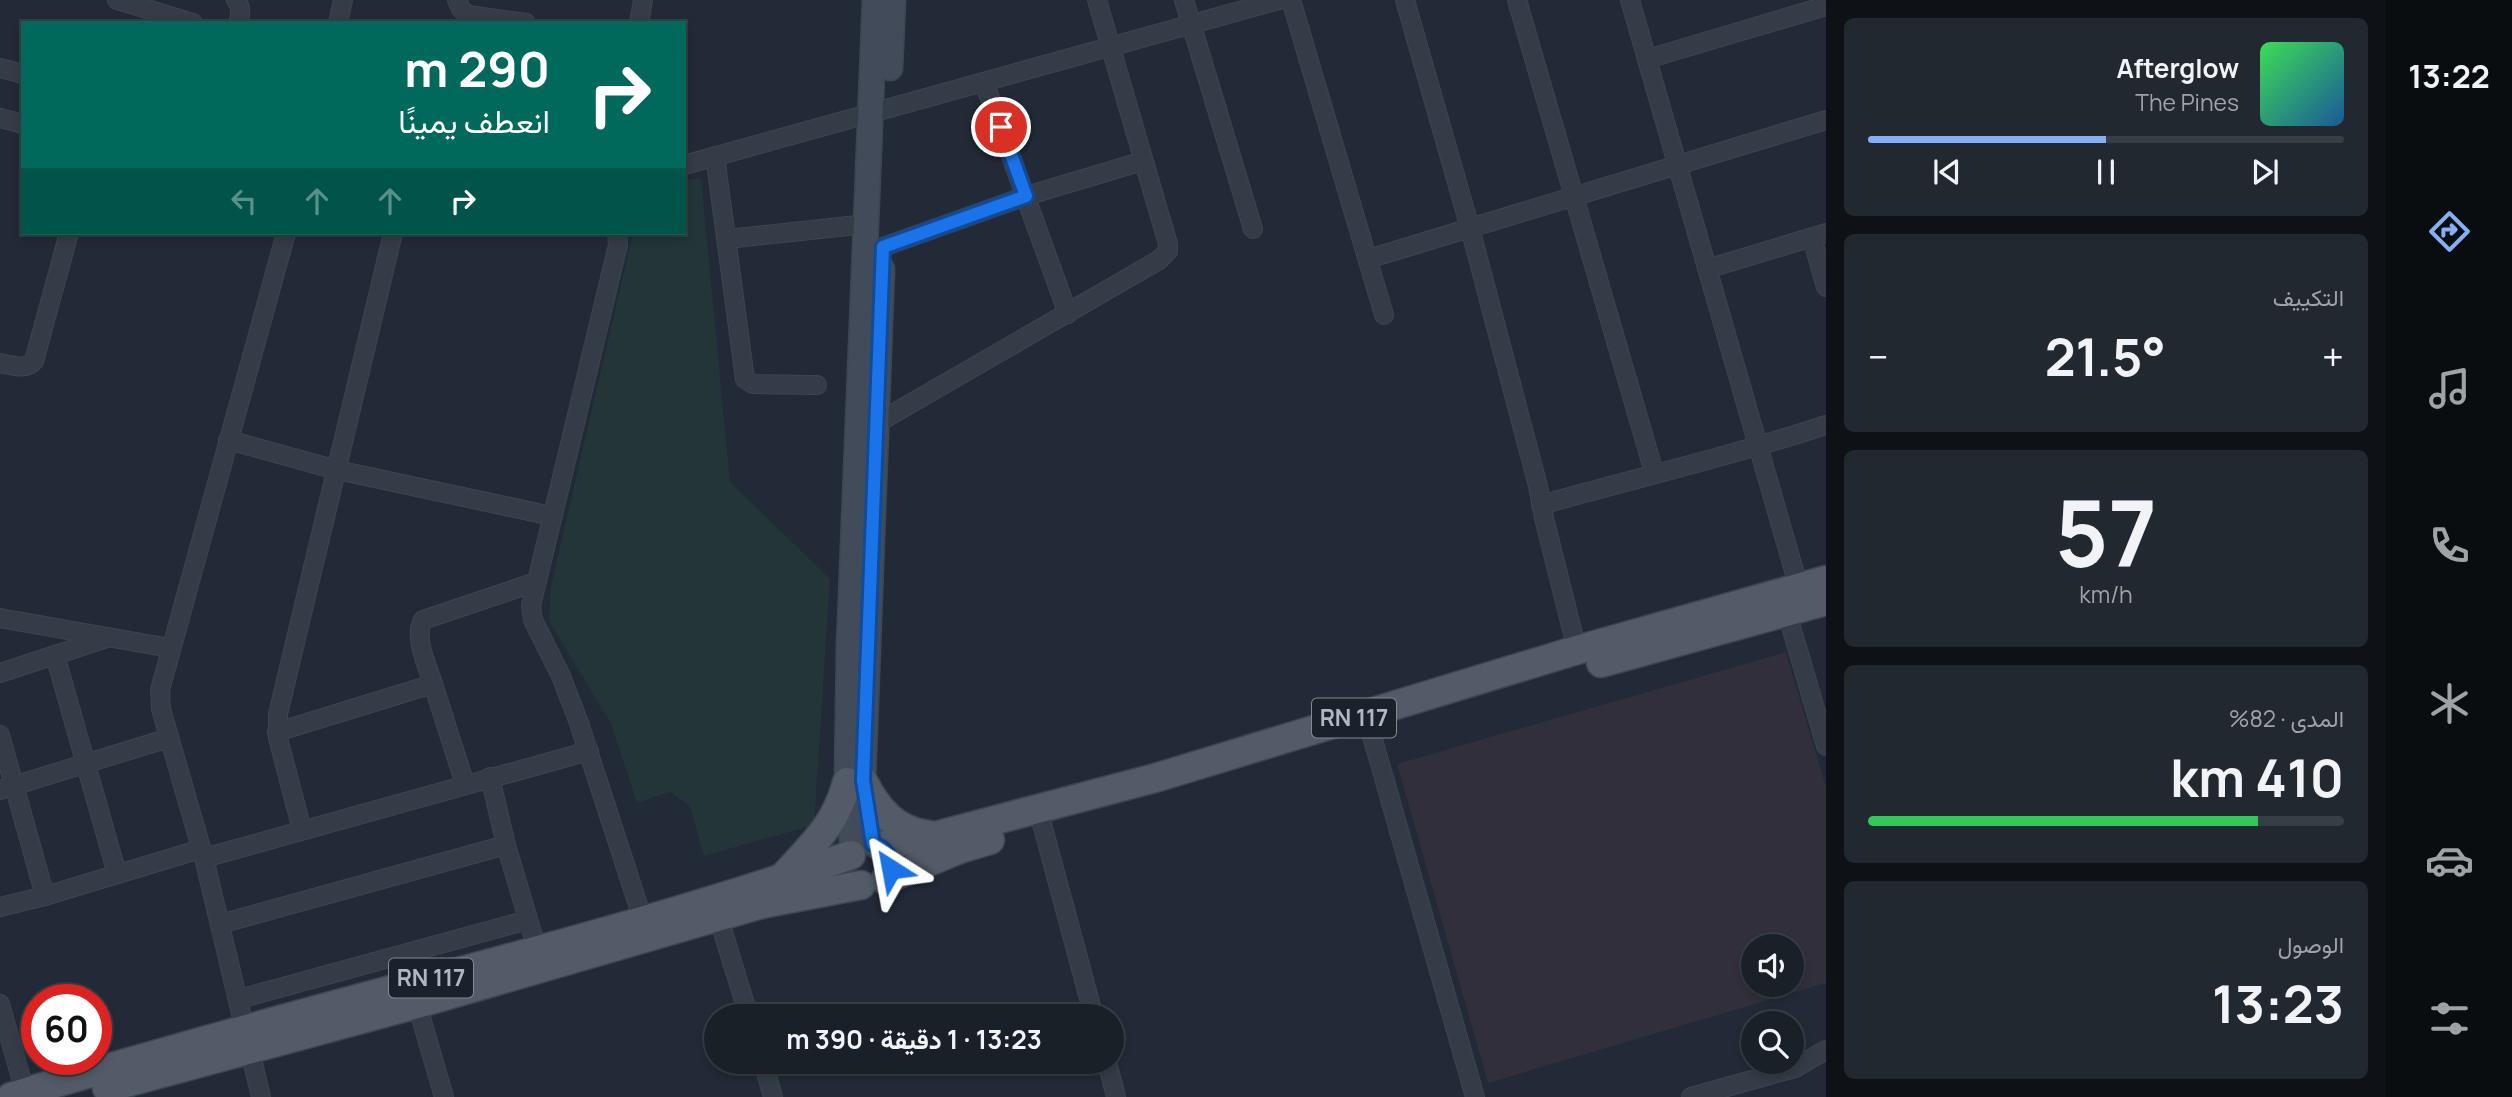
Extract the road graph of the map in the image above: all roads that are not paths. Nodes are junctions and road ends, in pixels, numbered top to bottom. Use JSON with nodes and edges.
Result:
{"nodes":[{"id":1,"x":117,"y":0,"type":"edge"},
{"id":2,"x":236,"y":0,"type":"edge"},
{"id":3,"x":343,"y":0,"type":"edge"},
{"id":4,"x":457,"y":0,"type":"edge"},
{"id":5,"x":643,"y":0,"type":"edge"},
{"id":6,"x":875,"y":0,"type":"edge"},
{"id":7,"x":892,"y":0,"type":"edge"},
{"id":8,"x":1097,"y":0,"type":"edge"},
{"id":9,"x":1184,"y":0,"type":"edge"},
{"id":10,"x":1279,"y":0,"type":"edge"},
{"id":11,"x":1292,"y":0,"type":"edge"},
{"id":12,"x":1405,"y":0,"type":"edge"},
{"id":13,"x":1517,"y":0,"type":"edge"},
{"id":14,"x":1630,"y":0,"type":"edge"},
{"id":15,"x":1826,"y":6,"type":"edge"},
{"id":16,"x":158,"y":12,"type":"edge"},
{"id":17,"x":187,"y":21,"type":"edge"},
{"id":18,"x":239,"y":21,"type":"edge"},
{"id":19,"x":338,"y":21,"type":"edge"},
{"id":20,"x":512,"y":21,"type":"edge"},
{"id":21,"x":639,"y":21,"type":"edge"},
{"id":22,"x":1192,"y":25,"type":"junction"},
{"id":23,"x":1110,"y":47,"type":"junction"},
{"id":24,"x":1647,"y":59,"type":"junction"},
{"id":25,"x":0,"y":68,"type":"edge"},
{"id":26,"x":21,"y":73,"type":"edge"},
{"id":27,"x":984,"y":82,"type":"junction"},
{"id":28,"x":880,"y":111,"type":"junction"},
{"id":29,"x":0,"y":118,"type":"edge"},
{"id":30,"x":1826,"y":120,"type":"edge"},
{"id":31,"x":21,"y":123,"type":"edge"},
{"id":32,"x":715,"y":156,"type":"junction"},
{"id":33,"x":1143,"y":160,"type":"junction"},
{"id":34,"x":686,"y":164,"type":"edge"},
{"id":35,"x":1678,"y":165,"type":"junction"},
{"id":36,"x":1026,"y":196,"type":"junction"},
{"id":37,"x":1574,"y":197,"type":"junction"},
{"id":38,"x":867,"y":225,"type":"junction"},
{"id":39,"x":1470,"y":228,"type":"junction"},
{"id":40,"x":1253,"y":229,"type":"dead end"},
{"id":41,"x":68,"y":235,"type":"edge"},
{"id":42,"x":285,"y":235,"type":"edge"},
{"id":43,"x":394,"y":235,"type":"edge"},
{"id":44,"x":617,"y":235,"type":"edge"},
{"id":45,"x":1819,"y":235,"type":"edge"},
{"id":46,"x":727,"y":239,"type":"junction"},
{"id":47,"x":883,"y":247,"type":"junction"},
{"id":48,"x":1368,"y":259,"type":"junction"},
{"id":49,"x":1706,"y":269,"type":"junction"},
{"id":50,"x":1826,"y":287,"type":"edge"},
{"id":51,"x":1068,"y":314,"type":"junction"},
{"id":52,"x":1384,"y":315,"type":"dead end"},
{"id":53,"x":0,"y":363,"type":"edge"},
{"id":54,"x":817,"y":385,"type":"dead end"},
{"id":55,"x":877,"y":423,"type":"junction"},
{"id":56,"x":1826,"y":425,"type":"edge"},
{"id":57,"x":228,"y":440,"type":"junction"},
{"id":58,"x":1759,"y":447,"type":"junction"},
{"id":59,"x":337,"y":470,"type":"junction"},
{"id":60,"x":1654,"y":472,"type":"junction"},
{"id":61,"x":1541,"y":505,"type":"junction"},
{"id":62,"x":552,"y":516,"type":"junction"},
{"id":63,"x":536,"y":582,"type":"junction"},
{"id":64,"x":1804,"y":594,"type":"edge"},
{"id":65,"x":1826,"y":601,"type":"edge"},
{"id":66,"x":0,"y":618,"type":"edge"},
{"id":67,"x":108,"y":638,"type":"junction"},
{"id":68,"x":170,"y":648,"type":"junction"},
{"id":69,"x":1577,"y":650,"type":"junction"},
{"id":70,"x":55,"y":655,"type":"junction"},
{"id":71,"x":0,"y":673,"type":"edge"},
{"id":72,"x":433,"y":684,"type":"junction"},
{"id":73,"x":1368,"y":722,"type":"junction"},
{"id":74,"x":277,"y":732,"type":"junction"},
{"id":75,"x":0,"y":735,"type":"edge"},
{"id":76,"x":169,"y":738,"type":"junction"},
{"id":77,"x":1826,"y":746,"type":"edge"},
{"id":78,"x":589,"y":751,"type":"junction"},
{"id":79,"x":86,"y":764,"type":"junction"},
{"id":80,"x":490,"y":778,"type":"junction"},
{"id":81,"x":855,"y":781,"type":"junction"},
{"id":82,"x":465,"y":784,"type":"junction"},
{"id":83,"x":7,"y":788,"type":"edge"},
{"id":84,"x":1040,"y":817,"type":"junction"},
{"id":85,"x":302,"y":830,"type":"junction"},
{"id":86,"x":935,"y":836,"type":"junction"},
{"id":87,"x":506,"y":845,"type":"junction"},
{"id":88,"x":864,"y":849,"type":"junction"},
{"id":89,"x":202,"y":854,"type":"junction"},
{"id":90,"x":117,"y":874,"type":"junction"},
{"id":91,"x":781,"y":879,"type":"junction"},
{"id":92,"x":873,"y":883,"type":"junction"},
{"id":93,"x":44,"y":896,"type":"junction"},
{"id":94,"x":0,"y":907,"type":"edge"},
{"id":95,"x":719,"y":919,"type":"junction"},
{"id":96,"x":528,"y":920,"type":"junction"},
{"id":97,"x":643,"y":920,"type":"junction"},
{"id":98,"x":220,"y":924,"type":"junction"},
{"id":99,"x":596,"y":943,"type":"junction"},
{"id":100,"x":537,"y":949,"type":"junction"},
{"id":101,"x":390,"y":959,"type":"junction"},
{"id":102,"x":408,"y":995,"type":"junction"},
{"id":103,"x":239,"y":999,"type":"junction"},
{"id":104,"x":0,"y":1004,"type":"edge"},
{"id":105,"x":745,"y":1004,"type":"edge"},
{"id":106,"x":1090,"y":1004,"type":"edge"},
{"id":107,"x":247,"y":1039,"type":"junction"},
{"id":108,"x":1826,"y":1050,"type":"edge"},
{"id":109,"x":767,"y":1074,"type":"edge"},
{"id":110,"x":1110,"y":1074,"type":"edge"},
{"id":111,"x":18,"y":1095,"type":"edge"},
{"id":112,"x":74,"y":1097,"type":"edge"},
{"id":113,"x":261,"y":1097,"type":"edge"},
{"id":114,"x":444,"y":1097,"type":"edge"},
{"id":115,"x":774,"y":1097,"type":"edge"},
{"id":116,"x":1116,"y":1097,"type":"edge"},
{"id":117,"x":1475,"y":1097,"type":"edge"},
{"id":118,"x":1691,"y":1097,"type":"edge"}],
"edges":[{"from":1,"to":16,"type":"street"},
{"from":2,"to":18,"type":"street"},
{"from":3,"to":19,"type":"street"},
{"from":4,"to":20,"type":"street"},
{"from":5,"to":21,"type":"street"},
{"from":6,"to":28,"type":"street"},
{"from":7,"to":28,"type":"street"},
{"from":8,"to":23,"type":"street"},
{"from":9,"to":22,"type":"street"},
{"from":10,"to":22,"type":"street"},
{"from":11,"to":48,"type":"street"},
{"from":12,"to":39,"type":"street"},
{"from":13,"to":37,"type":"street"},
{"from":14,"to":24,"type":"street"},
{"from":15,"to":24,"type":"street"},
{"from":16,"to":17,"type":"street"},
{"from":22,"to":23,"type":"street"},
{"from":22,"to":40,"type":"street"},
{"from":23,"to":27,"type":"street"},
{"from":23,"to":33,"type":"street"},
{"from":24,"to":35,"type":"street"},
{"from":25,"to":26,"type":"street"},
{"from":27,"to":28,"type":"street"},
{"from":27,"to":36,"type":"street"},
{"from":28,"to":32,"type":"street"},
{"from":28,"to":38,"type":"street"},
{"from":28,"to":47,"type":"street"},
{"from":29,"to":31,"type":"street"},
{"from":30,"to":35,"type":"street"},
{"from":32,"to":34,"type":"street"},
{"from":32,"to":46,"type":"street"},
{"from":33,"to":36,"type":"street"},
{"from":33,"to":51,"type":"street"},
{"from":35,"to":37,"type":"street"},
{"from":35,"to":49,"type":"street"},
{"from":36,"to":47,"type":"street"},
{"from":36,"to":51,"type":"street"},
{"from":37,"to":39,"type":"street"},
{"from":37,"to":60,"type":"street"},
{"from":38,"to":46,"type":"street"},
{"from":38,"to":81,"type":"street"},
{"from":39,"to":48,"type":"street"},
{"from":39,"to":61,"type":"street"},
{"from":41,"to":53,"type":"street"},
{"from":42,"to":57,"type":"street"},
{"from":43,"to":59,"type":"street"},
{"from":44,"to":62,"type":"street"},
{"from":45,"to":49,"type":"street"},
{"from":45,"to":50,"type":"street"},
{"from":46,"to":54,"type":"street"},
{"from":47,"to":55,"type":"street"},
{"from":48,"to":52,"type":"street"},
{"from":49,"to":58,"type":"street"},
{"from":51,"to":55,"type":"street"},
{"from":55,"to":81,"type":"street"},
{"from":56,"to":58,"type":"street"},
{"from":57,"to":59,"type":"street"},
{"from":57,"to":68,"type":"street"},
{"from":58,"to":60,"type":"street"},
{"from":58,"to":64,"type":"street"},
{"from":59,"to":62,"type":"street"},
{"from":59,"to":74,"type":"street"},
{"from":60,"to":61,"type":"street"},
{"from":61,"to":69,"type":"street"},
{"from":62,"to":63,"type":"street"},
{"from":63,"to":72,"type":"street"},
{"from":63,"to":78,"type":"street"},
{"from":64,"to":65,"type":"main road","number":"RN 117"},
{"from":64,"to":69,"type":"main road","number":"RN 117"},
{"from":64,"to":73,"type":"main road","number":"RN 117"},
{"from":64,"to":77,"type":"street"},
{"from":66,"to":67,"type":"street"},
{"from":67,"to":68,"type":"street"},
{"from":67,"to":70,"type":"street"},
{"from":68,"to":76,"type":"street"},
{"from":69,"to":73,"type":"main road","number":"RN 117"},
{"from":70,"to":71,"type":"street"},
{"from":70,"to":79,"type":"street"},
{"from":72,"to":74,"type":"street"},
{"from":72,"to":82,"type":"street"},
{"from":73,"to":84,"type":"main road","number":"RN 117"},
{"from":73,"to":117,"type":"street"},
{"from":74,"to":85,"type":"street"},
{"from":75,"to":83,"type":"street"},
{"from":76,"to":79,"type":"street"},
{"from":76,"to":89,"type":"street"},
{"from":78,"to":80,"type":"street"},
{"from":78,"to":97,"type":"street"},
{"from":79,"to":83,"type":"street"},
{"from":79,"to":90,"type":"street"},
{"from":80,"to":82,"type":"street"},
{"from":80,"to":87,"type":"street"},
{"from":81,"to":86,"type":"main road"},
{"from":81,"to":88,"type":"street"},
{"from":81,"to":91,"type":"main road"},
{"from":82,"to":85,"type":"street"},
{"from":83,"to":93,"type":"street"},
{"from":84,"to":86,"type":"main road","number":"RN 117"},
{"from":84,"to":92,"type":"main road","number":"RN 117"},
{"from":84,"to":106,"type":"street"},
{"from":85,"to":89,"type":"street"},
{"from":86,"to":88,"type":"main road","number":"RN 117"},
{"from":87,"to":96,"type":"street"},
{"from":87,"to":98,"type":"street"},
{"from":88,"to":91,"type":"main road","number":"RN 117"},
{"from":88,"to":92,"type":"main road"},
{"from":88,"to":92,"type":"main road"},
{"from":89,"to":90,"type":"street"},
{"from":89,"to":98,"type":"street"},
{"from":90,"to":93,"type":"street"},
{"from":91,"to":97,"type":"main road","number":"RN 117"},
{"from":92,"to":95,"type":"main road","number":"RN 117"},
{"from":93,"to":94,"type":"street"},
{"from":95,"to":99,"type":"main road","number":"RN 117"},
{"from":95,"to":105,"type":"street"},
{"from":96,"to":100,"type":"street"},
{"from":96,"to":101,"type":"street"},
{"from":97,"to":99,"type":"main road","number":"RN 117"},
{"from":98,"to":103,"type":"street"},
{"from":99,"to":100,"type":"main road","number":"RN 117"},
{"from":99,"to":102,"type":"main road","number":"RN 117"},
{"from":100,"to":102,"type":"main road","number":"RN 117"},
{"from":101,"to":102,"type":"street"},
{"from":101,"to":103,"type":"street"},
{"from":102,"to":107,"type":"main road","number":"RN 117"},
{"from":102,"to":114,"type":"street"},
{"from":103,"to":107,"type":"street"},
{"from":104,"to":111,"type":"street"},
{"from":107,"to":111,"type":"main road","number":"RN 117"},
{"from":107,"to":112,"type":"main road","number":"RN 117"},
{"from":107,"to":113,"type":"street"},
{"from":108,"to":118,"type":"street"},
{"from":109,"to":115,"type":"street"},
{"from":110,"to":116,"type":"street"}]}
